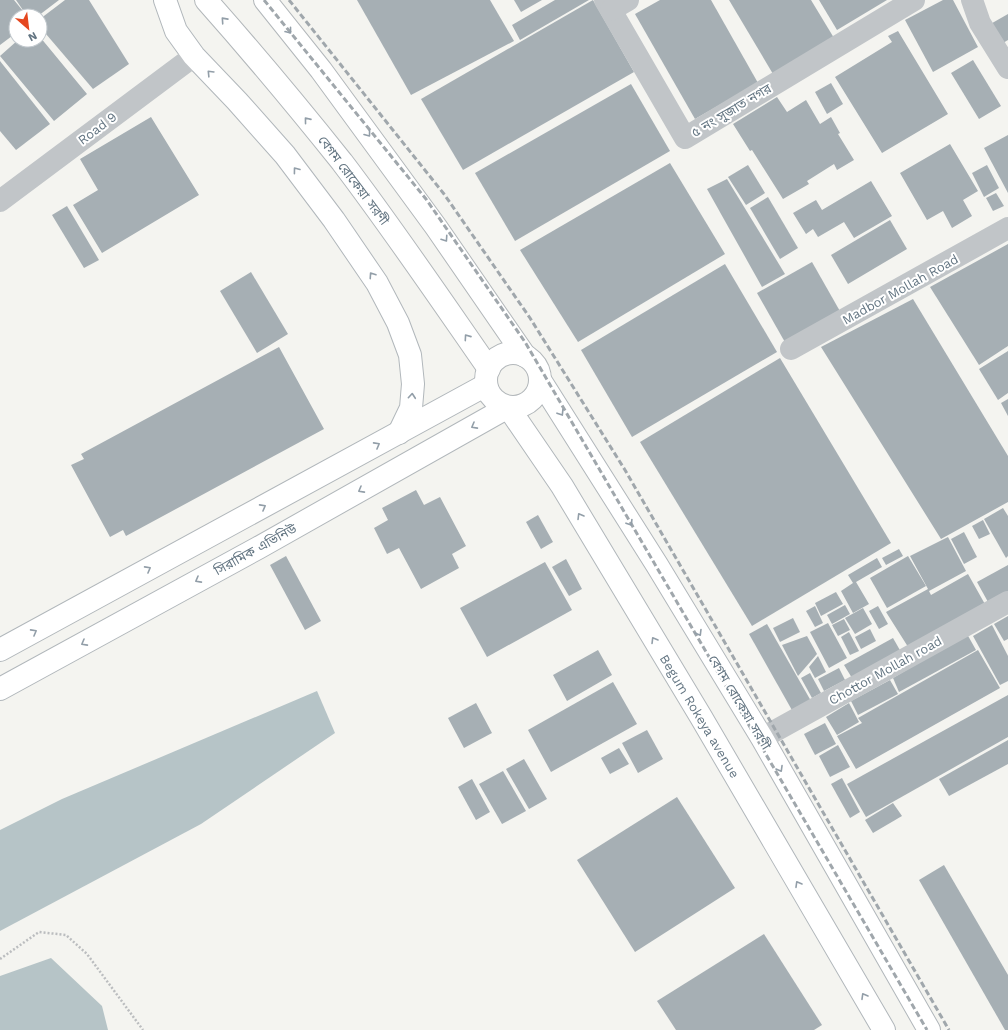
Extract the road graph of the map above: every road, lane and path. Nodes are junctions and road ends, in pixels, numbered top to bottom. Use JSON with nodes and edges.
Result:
{"nodes":[{"id":1,"x":165,"y":0,"type":"edge"},
{"id":2,"x":206,"y":0,"type":"edge"},
{"id":3,"x":265,"y":0,"type":"edge"},
{"id":4,"x":914,"y":0,"type":"edge"},
{"id":5,"x":972,"y":0,"type":"edge"},
{"id":6,"x":614,"y":3,"type":"edge"},
{"id":7,"x":194,"y":56,"type":"junction"},
{"id":8,"x":1008,"y":68,"type":"edge"},
{"id":9,"x":0,"y":201,"type":"edge"},
{"id":10,"x":1008,"y":228,"type":"edge"},
{"id":11,"x":791,"y":349,"type":"dead end"},
{"id":12,"x":525,"y":356,"type":"junction"},
{"id":13,"x":488,"y":377,"type":"junction"},
{"id":14,"x":540,"y":380,"type":"junction"},
{"id":15,"x":508,"y":407,"type":"junction"},
{"id":16,"x":399,"y":433,"type":"junction"},
{"id":17,"x":282,"y":497,"type":"junction"},
{"id":18,"x":298,"y":525,"type":"junction"},
{"id":19,"x":1008,"y":602,"type":"edge"},
{"id":20,"x":0,"y":650,"type":"edge"},
{"id":21,"x":0,"y":689,"type":"edge"},
{"id":22,"x":762,"y":738,"type":"junction"},
{"id":23,"x":0,"y":959,"type":"edge"},
{"id":24,"x":143,"y":1030,"type":"edge"},
{"id":25,"x":884,"y":1030,"type":"edge"},
{"id":26,"x":930,"y":1030,"type":"edge"}],
"edges":[{"from":1,"to":7,"type":"main road"},
{"from":13,"to":2,"type":"main road","name":"বেগম রোকেয়া সরণী","one_way":true},
{"from":3,"to":12,"type":"main road","one_way":true},
{"from":4,"to":6,"type":"street","name":"৫ নং সুজাত নগর"},
{"from":5,"to":8,"type":"street"},
{"from":7,"to":9,"type":"street","name":"Road 9"},
{"from":16,"to":7,"type":"main road","one_way":true},
{"from":10,"to":11,"type":"street","name":"Madbor Mollah Road"},
{"from":12,"to":13,"type":"main road"},
{"from":12,"to":14,"type":"main road"},
{"from":13,"to":15,"type":"main road"},
{"from":13,"to":16,"type":"main road"},
{"from":14,"to":15,"type":"main road"},
{"from":14,"to":22,"type":"main road","name":"বেগম রোকেয়া সরণী","one_way":true},
{"from":15,"to":18,"type":"main road","name":"সিরামিক এভিনিউ","one_way":true},
{"from":25,"to":15,"type":"main road","name":"Begum Rokeya avenue","one_way":true},
{"from":17,"to":16,"type":"main road","one_way":true},
{"from":17,"to":18,"type":"main road"},
{"from":20,"to":17,"type":"main road","one_way":true},
{"from":18,"to":21,"type":"main road","name":"সিরামিক এভিনিউ","one_way":true},
{"from":19,"to":22,"type":"street","name":"Chottor Mollah road"},
{"from":22,"to":26,"type":"main road","name":"বেগম রোকেয়া সরণী","one_way":true},
{"from":23,"to":24,"type":"path"}]}
